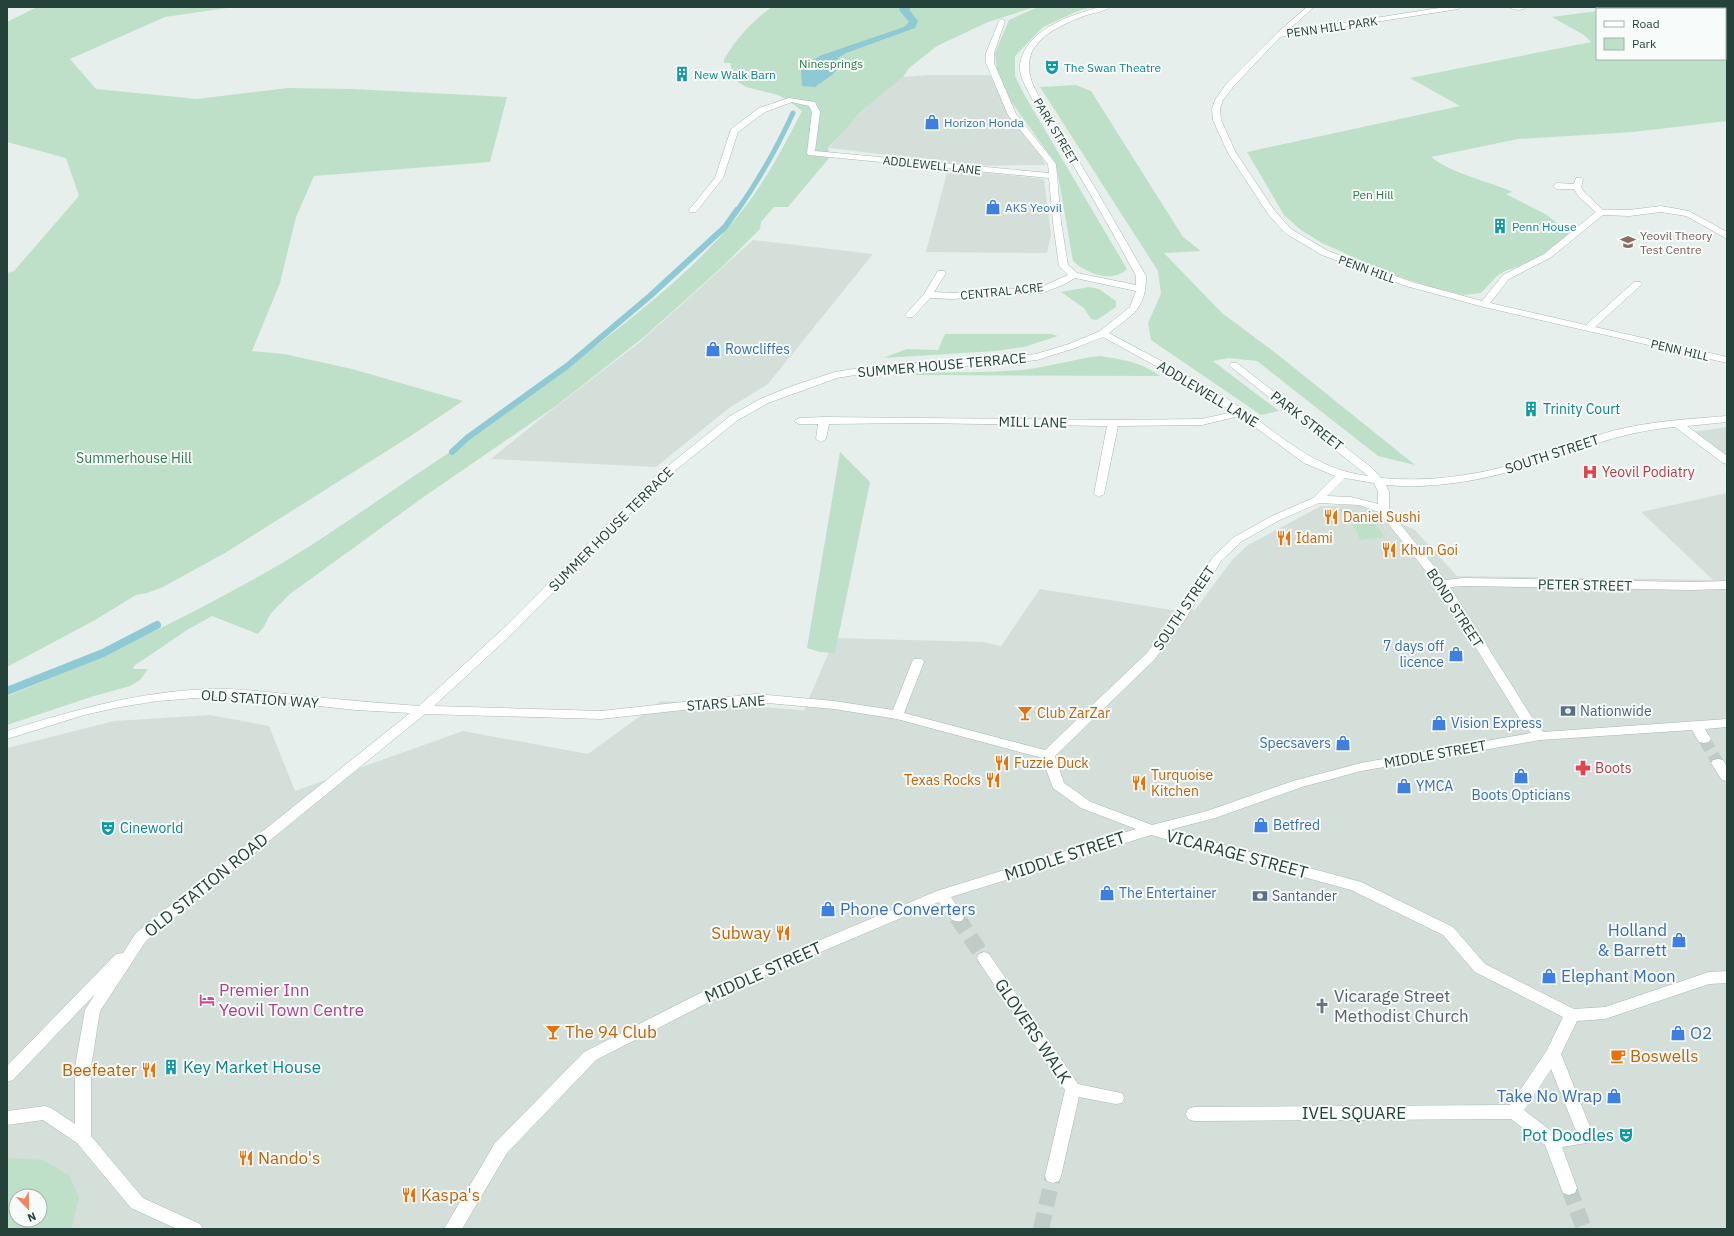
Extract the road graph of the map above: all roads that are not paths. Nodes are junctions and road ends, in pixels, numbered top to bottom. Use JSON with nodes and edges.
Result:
{"nodes":[{"id":1,"x":1107,"y":7,"type":"edge"},
{"id":2,"x":1311,"y":7,"type":"edge"},
{"id":3,"x":1458,"y":7,"type":"edge"},
{"id":4,"x":1512,"y":7,"type":"edge"},
{"id":5,"x":1522,"y":8,"type":"edge"},
{"id":6,"x":1002,"y":21,"type":"dead end"},
{"id":7,"x":1278,"y":35,"type":"junction"},
{"id":8,"x":1053,"y":176,"type":"junction"},
{"id":9,"x":1558,"y":186,"type":"dead end"},
{"id":10,"x":693,"y":210,"type":"dead end"},
{"id":11,"x":1601,"y":212,"type":"junction"},
{"id":12,"x":1727,"y":236,"type":"edge"},
{"id":13,"x":941,"y":273,"type":"dead end"},
{"id":14,"x":1074,"y":275,"type":"junction"},
{"id":15,"x":1637,"y":284,"type":"dead end"},
{"id":16,"x":1141,"y":289,"type":"junction"},
{"id":17,"x":928,"y":295,"type":"junction"},
{"id":18,"x":1484,"y":304,"type":"junction"},
{"id":19,"x":910,"y":316,"type":"dead end"},
{"id":20,"x":1588,"y":328,"type":"junction"},
{"id":21,"x":1103,"y":333,"type":"junction"},
{"id":22,"x":1727,"y":360,"type":"edge"},
{"id":23,"x":1234,"y":365,"type":"dead end"},
{"id":24,"x":1242,"y":412,"type":"junction"},
{"id":25,"x":1727,"y":419,"type":"edge"},
{"id":26,"x":799,"y":420,"type":"dead end"},
{"id":27,"x":824,"y":420,"type":"junction"},
{"id":28,"x":1113,"y":423,"type":"junction"},
{"id":29,"x":1677,"y":424,"type":"junction"},
{"id":30,"x":821,"y":439,"type":"dead end"},
{"id":31,"x":1727,"y":461,"type":"edge"},
{"id":32,"x":1342,"y":475,"type":"junction"},
{"id":33,"x":1377,"y":480,"type":"junction"},
{"id":34,"x":1099,"y":494,"type":"dead end"},
{"id":35,"x":1317,"y":500,"type":"junction"},
{"id":36,"x":1383,"y":510,"type":"junction"},
{"id":37,"x":1442,"y":584,"type":"junction"},
{"id":38,"x":1727,"y":584,"type":"edge"},
{"id":39,"x":918,"y":662,"type":"dead end"},
{"id":40,"x":422,"y":710,"type":"junction"},
{"id":41,"x":897,"y":715,"type":"junction"},
{"id":42,"x":1727,"y":723,"type":"edge"},
{"id":43,"x":1696,"y":726,"type":"junction"},
{"id":44,"x":7,"y":735,"type":"edge"},
{"id":45,"x":1540,"y":736,"type":"junction"},
{"id":46,"x":1704,"y":739,"type":"tunnel mouth"},
{"id":47,"x":1048,"y":755,"type":"junction"},
{"id":48,"x":1718,"y":763,"type":"tunnel mouth"},
{"id":49,"x":1727,"y":778,"type":"edge"},
{"id":50,"x":1151,"y":830,"type":"junction"},
{"id":51,"x":942,"y":895,"type":"junction"},
{"id":52,"x":956,"y":917,"type":"tunnel mouth"},
{"id":53,"x":141,"y":937,"type":"junction"},
{"id":54,"x":984,"y":958,"type":"tunnel mouth"},
{"id":55,"x":1727,"y":978,"type":"edge"},
{"id":56,"x":1572,"y":1015,"type":"junction"},
{"id":57,"x":1553,"y":1054,"type":"junction"},
{"id":58,"x":7,"y":1076,"type":"edge"},
{"id":59,"x":1073,"y":1089,"type":"junction"},
{"id":60,"x":1116,"y":1098,"type":"dead end"},
{"id":61,"x":1514,"y":1112,"type":"junction"},
{"id":62,"x":1194,"y":1114,"type":"dead end"},
{"id":63,"x":7,"y":1118,"type":"edge"},
{"id":64,"x":82,"y":1138,"type":"junction"},
{"id":65,"x":1552,"y":1141,"type":"junction"},
{"id":66,"x":1053,"y":1176,"type":"tunnel mouth"},
{"id":67,"x":1569,"y":1188,"type":"tunnel mouth"},
{"id":68,"x":194,"y":1229,"type":"edge"},
{"id":69,"x":453,"y":1229,"type":"edge"}],
"edges":[{"from":1,"to":16,"type":"street","name":"PARK STREET"},
{"from":2,"to":7,"type":"street","name":"PENN HILL"},
{"from":3,"to":7,"type":"street","name":"PENN HILL PARK"},
{"from":4,"to":5,"type":"street"},
{"from":6,"to":8,"type":"street"},
{"from":7,"to":18,"type":"street","name":"PENN HILL"},
{"from":8,"to":10,"type":"street","name":"ADDLEWELL LANE"},
{"from":8,"to":14,"type":"street"},
{"from":9,"to":11,"type":"street"},
{"from":11,"to":12,"type":"street"},
{"from":11,"to":18,"type":"street"},
{"from":13,"to":17,"type":"street"},
{"from":14,"to":16,"type":"street"},
{"from":14,"to":17,"type":"street","name":"CENTRAL ACRE"},
{"from":15,"to":20,"type":"street"},
{"from":16,"to":21,"type":"street","name":"SUMMER HOUSE TERRACE"},
{"from":17,"to":19,"type":"street"},
{"from":18,"to":20,"type":"street","name":"PENN HILL"},
{"from":20,"to":22,"type":"street","name":"PENN HILL"},
{"from":21,"to":24,"type":"street","name":"ADDLEWELL LANE"},
{"from":21,"to":40,"type":"street","name":"SUMMER HOUSE TERRACE"},
{"from":23,"to":33,"type":"street","name":"PARK STREET"},
{"from":24,"to":28,"type":"street","name":"MILL LANE"},
{"from":24,"to":32,"type":"street","name":"ADDLEWELL LANE"},
{"from":25,"to":29,"type":"street","name":"SOUTH STREET"},
{"from":26,"to":27,"type":"street","name":"MILL LANE"},
{"from":27,"to":28,"type":"street","name":"MILL LANE"},
{"from":27,"to":30,"type":"street"},
{"from":28,"to":34,"type":"street"},
{"from":29,"to":31,"type":"street"},
{"from":29,"to":33,"type":"street","name":"SOUTH STREET"},
{"from":32,"to":33,"type":"street","name":"ADDLEWELL LANE"},
{"from":32,"to":35,"type":"street","name":"SOUTH STREET"},
{"from":33,"to":36,"type":"street"},
{"from":35,"to":36,"type":"street","name":"SOUTH STREET"},
{"from":35,"to":47,"type":"street","name":"SOUTH STREET"},
{"from":36,"to":37,"type":"street","name":"BOND STREET"},
{"from":37,"to":38,"type":"street","name":"PETER STREET"},
{"from":37,"to":45,"type":"street","name":"BOND STREET"},
{"from":39,"to":41,"type":"street"},
{"from":40,"to":41,"type":"street","name":"STARS LANE"},
{"from":40,"to":44,"type":"street","name":"OLD STATION WAY"},
{"from":40,"to":53,"type":"street","name":"OLD STATION ROAD"},
{"from":41,"to":47,"type":"street","name":"STARS LANE"},
{"from":42,"to":43,"type":"street","name":"MIDDLE STREET"},
{"from":43,"to":45,"type":"street","name":"MIDDLE STREET"},
{"from":43,"to":46,"type":"street"},
{"from":45,"to":50,"type":"street","name":"MIDDLE STREET"},
{"from":47,"to":50,"type":"street","name":"MIDDLE STREET"},
{"from":48,"to":49,"type":"street"},
{"from":50,"to":51,"type":"street","name":"MIDDLE STREET"},
{"from":50,"to":56,"type":"street","name":"VICARAGE STREET"},
{"from":51,"to":52,"type":"street"},
{"from":51,"to":69,"type":"street","name":"MIDDLE STREET"},
{"from":53,"to":58,"type":"street"},
{"from":53,"to":64,"type":"street","name":"OLD STATION ROAD"},
{"from":54,"to":59,"type":"street","name":"GLOVERS WALK"},
{"from":55,"to":56,"type":"street"},
{"from":56,"to":57,"type":"street"},
{"from":57,"to":61,"type":"street"},
{"from":57,"to":65,"type":"street"},
{"from":59,"to":60,"type":"street"},
{"from":59,"to":66,"type":"street","name":"GLOVERS WALK"},
{"from":61,"to":62,"type":"street","name":"IVEL SQUARE"},
{"from":61,"to":65,"type":"street"},
{"from":63,"to":64,"type":"street"},
{"from":64,"to":68,"type":"street"},
{"from":65,"to":67,"type":"street"}]}
